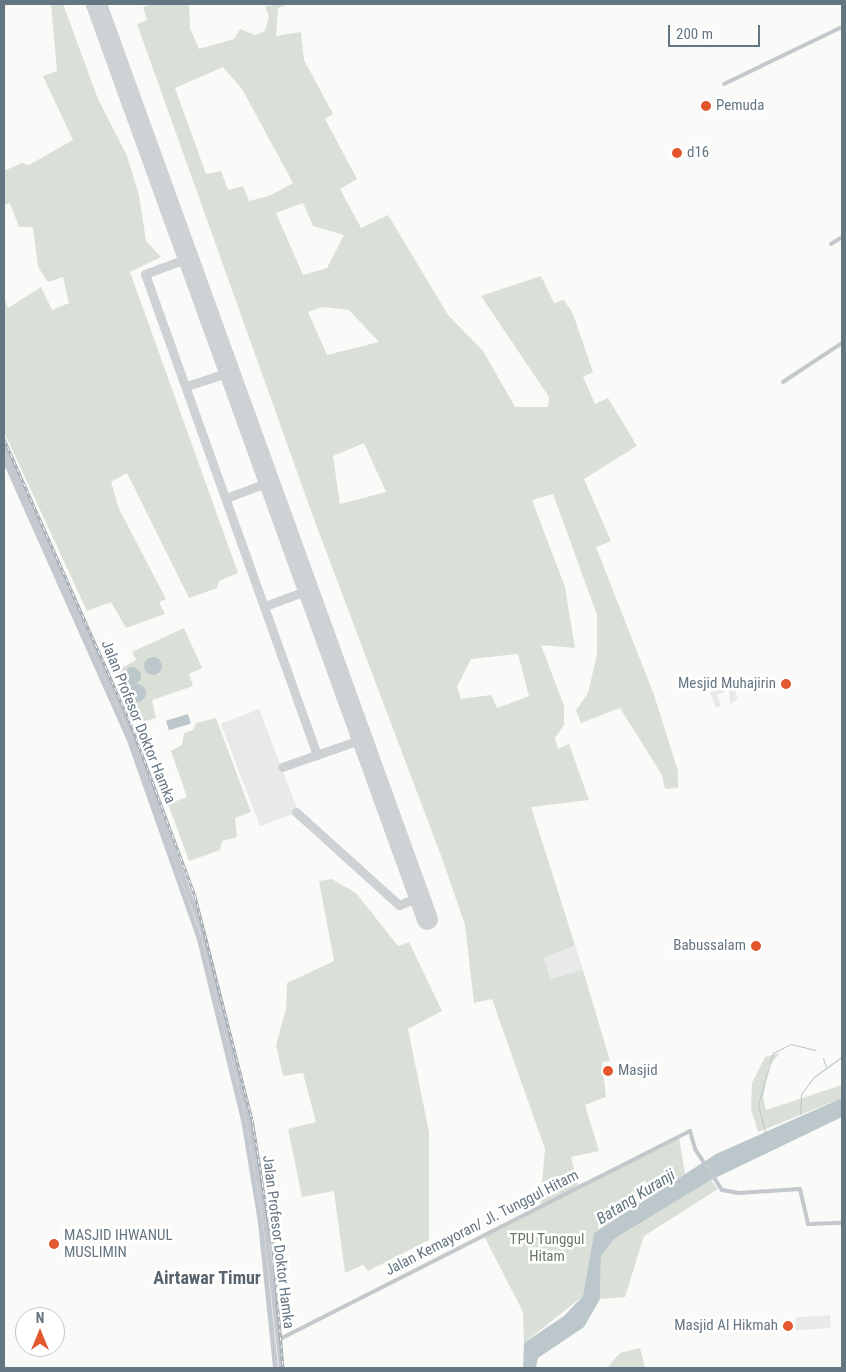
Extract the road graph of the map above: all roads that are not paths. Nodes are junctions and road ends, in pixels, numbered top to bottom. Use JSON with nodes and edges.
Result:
{"nodes":[{"id":1,"x":842,"y":27,"type":"edge"},
{"id":2,"x":724,"y":84,"type":"dead end"},
{"id":3,"x":842,"y":237,"type":"edge"},
{"id":4,"x":831,"y":244,"type":"dead end"},
{"id":5,"x":842,"y":343,"type":"edge"},
{"id":6,"x":783,"y":382,"type":"dead end"},
{"id":7,"x":4,"y":448,"type":"edge"},
{"id":8,"x":7,"y":462,"type":"edge"},
{"id":9,"x":263,"y":1222,"type":"junction"},
{"id":10,"x":842,"y":1223,"type":"edge"},
{"id":11,"x":278,"y":1340,"type":"junction"},
{"id":12,"x":275,"y":1368,"type":"edge"},
{"id":13,"x":281,"y":1368,"type":"edge"}],
"edges":[{"from":1,"to":2,"type":"street"},
{"from":3,"to":4,"type":"street"},
{"from":5,"to":6,"type":"street"},
{"from":7,"to":8,"type":"highway","name":"Jalan Profesor Doktor Hamka"},
{"from":8,"to":9,"type":"highway","name":"Jalan Profesor Doktor Hamka"},
{"from":9,"to":11,"type":"highway","name":"Jalan Profesor Doktor Hamka"},
{"from":9,"to":12,"type":"highway","name":"Jalan Profesor Doktor Hamka"},
{"from":10,"to":11,"type":"street","name":"Jalan Kemayoran/ Jl. Tunggul Hitam"},
{"from":11,"to":13,"type":"highway","name":"Jalan Profesor Doktor Hamka"}]}
